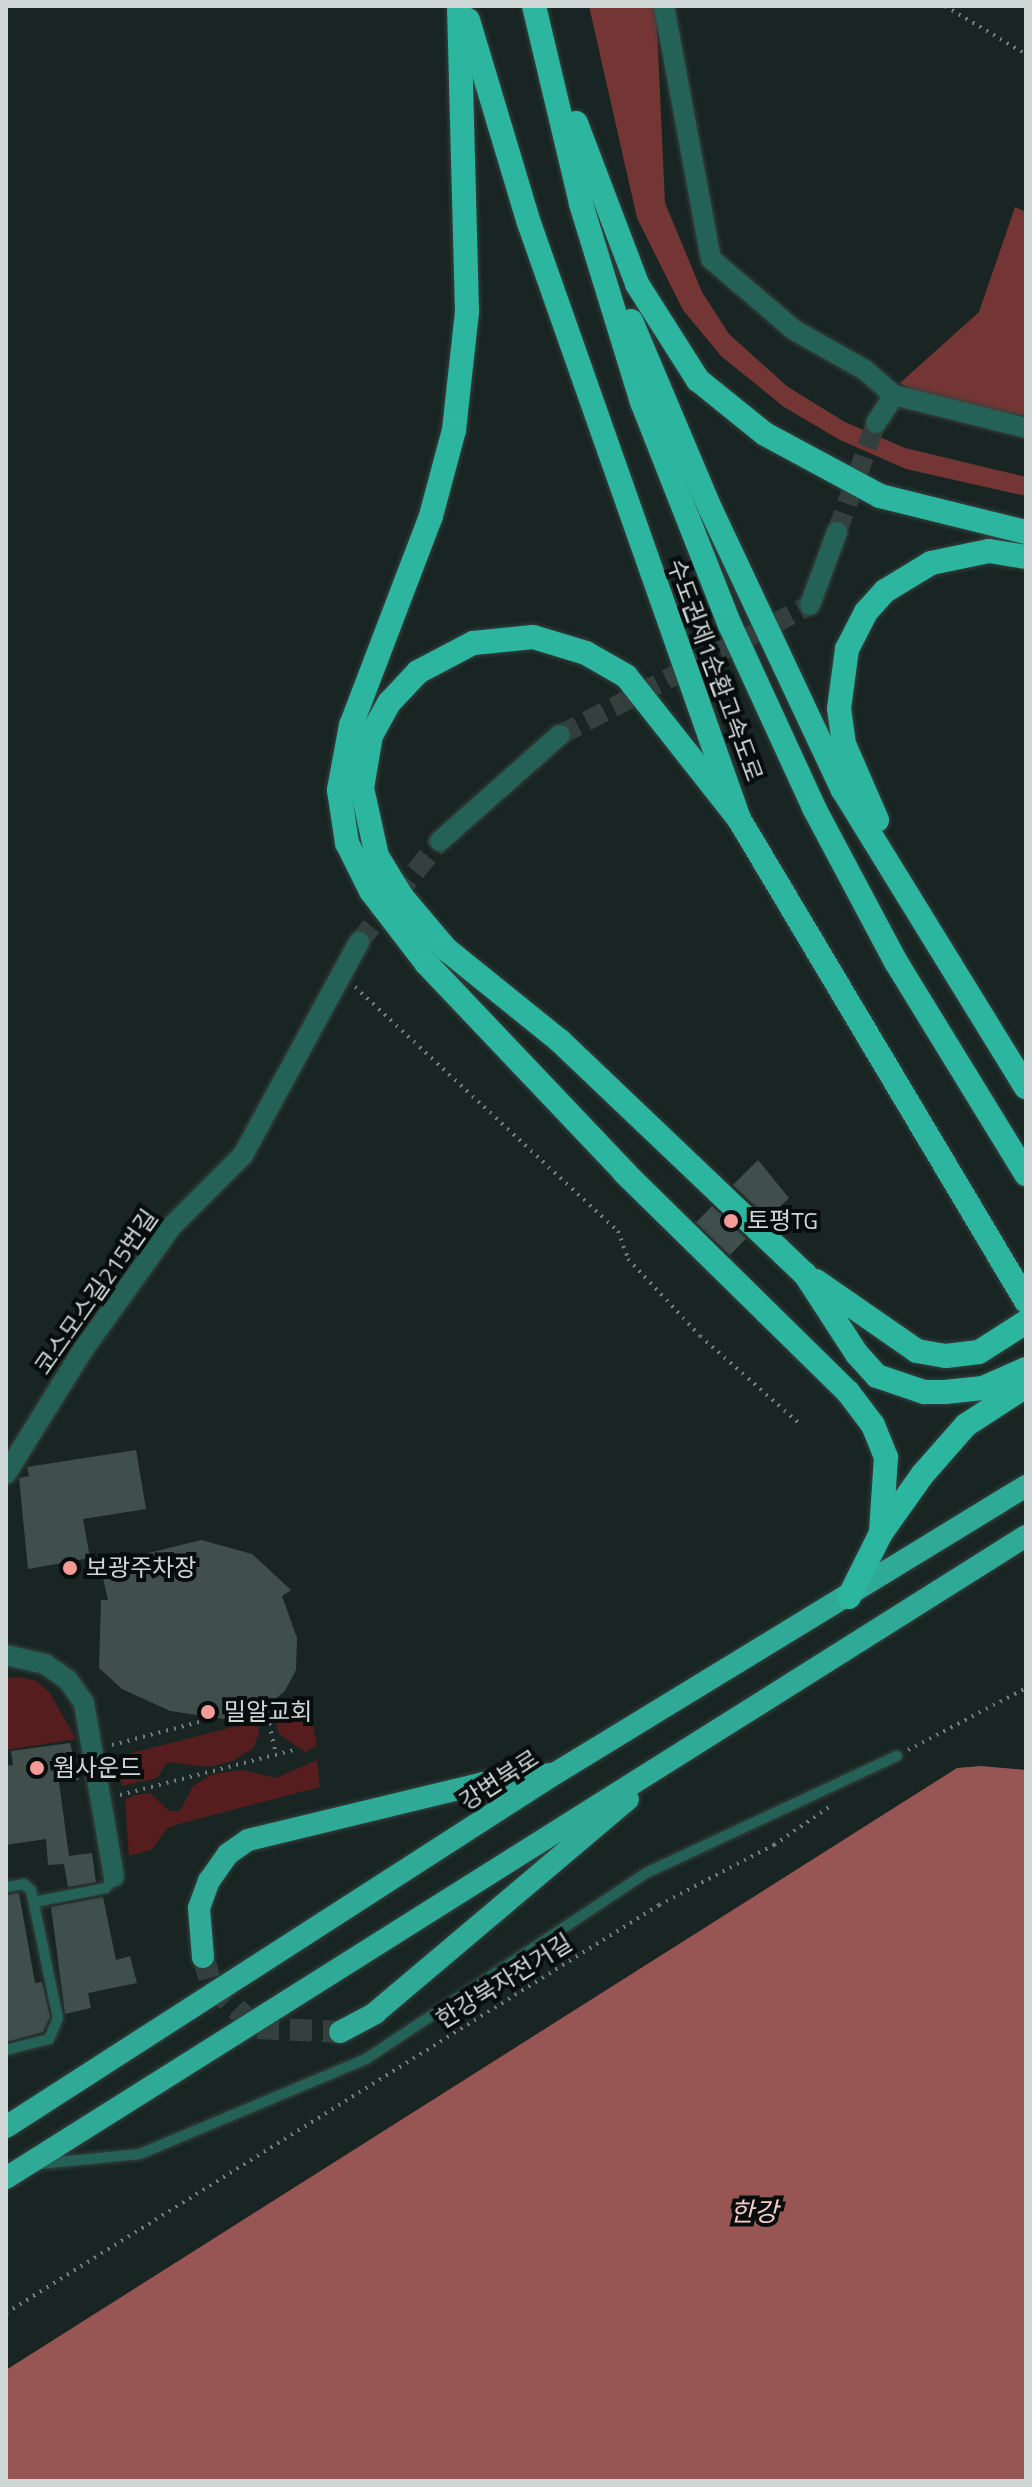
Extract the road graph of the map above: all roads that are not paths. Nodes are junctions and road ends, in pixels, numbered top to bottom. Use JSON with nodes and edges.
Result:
{"nodes":[{"id":1,"x":462,"y":6,"type":"edge"},
{"id":2,"x":536,"y":6,"type":"edge"},
{"id":3,"x":664,"y":6,"type":"edge"},
{"id":4,"x":581,"y":204,"type":"junction"},
{"id":5,"x":894,"y":395,"type":"junction"},
{"id":6,"x":876,"y":423,"type":"tunnel mouth"},
{"id":7,"x":1026,"y":428,"type":"edge"},
{"id":8,"x":837,"y":532,"type":"tunnel mouth"},
{"id":9,"x":1026,"y":532,"type":"edge"},
{"id":10,"x":1026,"y":557,"type":"edge"},
{"id":11,"x":810,"y":605,"type":"tunnel mouth"},
{"id":12,"x":560,"y":735,"type":"tunnel mouth"},
{"id":13,"x":739,"y":819,"type":"junction"},
{"id":14,"x":440,"y":841,"type":"tunnel mouth"},
{"id":15,"x":359,"y":942,"type":"tunnel mouth"},
{"id":16,"x":942,"y":956,"type":"junction"},
{"id":17,"x":1026,"y":1087,"type":"edge"},
{"id":18,"x":1026,"y":1174,"type":"edge"},
{"id":19,"x":805,"y":1274,"type":"junction"},
{"id":20,"x":1026,"y":1301,"type":"edge"},
{"id":21,"x":1026,"y":1322,"type":"edge"},
{"id":22,"x":1026,"y":1369,"type":"edge"},
{"id":23,"x":1026,"y":1386,"type":"edge"},
{"id":24,"x":6,"y":1474,"type":"edge"},
{"id":25,"x":1026,"y":1486,"type":"edge"},
{"id":26,"x":881,"y":1533,"type":"junction"},
{"id":27,"x":1026,"y":1536,"type":"edge"},
{"id":28,"x":849,"y":1597,"type":"junction"},
{"id":29,"x":6,"y":1655,"type":"edge"},
{"id":30,"x":694,"y":1743,"type":"junction"},
{"id":31,"x":897,"y":1756,"type":"road end"},
{"id":32,"x":556,"y":1773,"type":"junction"},
{"id":33,"x":114,"y":1876,"type":"joint"},
{"id":34,"x":6,"y":1887,"type":"edge"},
{"id":35,"x":34,"y":1902,"type":"junction"},
{"id":36,"x":203,"y":1957,"type":"tunnel mouth"},
{"id":37,"x":340,"y":2032,"type":"tunnel mouth"},
{"id":38,"x":6,"y":2050,"type":"edge"},
{"id":39,"x":6,"y":2127,"type":"edge"},
{"id":40,"x":26,"y":2165,"type":"junction"},
{"id":41,"x":6,"y":2178,"type":"edge"}],
"edges":[{"from":1,"to":13,"type":"highway","name":"수도권제1순환고속도로"},
{"from":1,"to":26,"type":"highway"},
{"from":2,"to":4,"type":"highway","name":"수도권제1순환고속도로"},
{"from":2,"to":9,"type":"highway"},
{"from":3,"to":5,"type":"street"},
{"from":4,"to":16,"type":"highway","name":"수도권제1순환고속도로"},
{"from":4,"to":18,"type":"highway","name":"수도권제1순환고속도로"},
{"from":5,"to":6,"type":"street"},
{"from":5,"to":7,"type":"street"},
{"from":8,"to":11,"type":"street"},
{"from":10,"to":16,"type":"highway"},
{"from":12,"to":14,"type":"street"},
{"from":13,"to":19,"type":"highway"},
{"from":13,"to":20,"type":"highway","name":"수도권제1순환고속도로"},
{"from":15,"to":24,"type":"street","name":"코스모스길215번길"},
{"from":16,"to":17,"type":"highway","name":"수도권제1순환고속도로"},
{"from":19,"to":21,"type":"highway"},
{"from":19,"to":22,"type":"highway"},
{"from":23,"to":26,"type":"highway"},
{"from":25,"to":28,"type":"highway","name":"강변북로"},
{"from":26,"to":28,"type":"highway"},
{"from":27,"to":30,"type":"highway"},
{"from":28,"to":32,"type":"highway","name":"강변북로"},
{"from":29,"to":33,"type":"street"},
{"from":30,"to":37,"type":"highway"},
{"from":30,"to":40,"type":"highway"},
{"from":31,"to":40,"type":"lane"},
{"from":32,"to":36,"type":"highway"},
{"from":32,"to":39,"type":"highway","name":"강변북로"},
{"from":33,"to":35,"type":"lane"},
{"from":34,"to":35,"type":"lane"},
{"from":35,"to":38,"type":"lane"},
{"from":40,"to":41,"type":"highway"}]}
